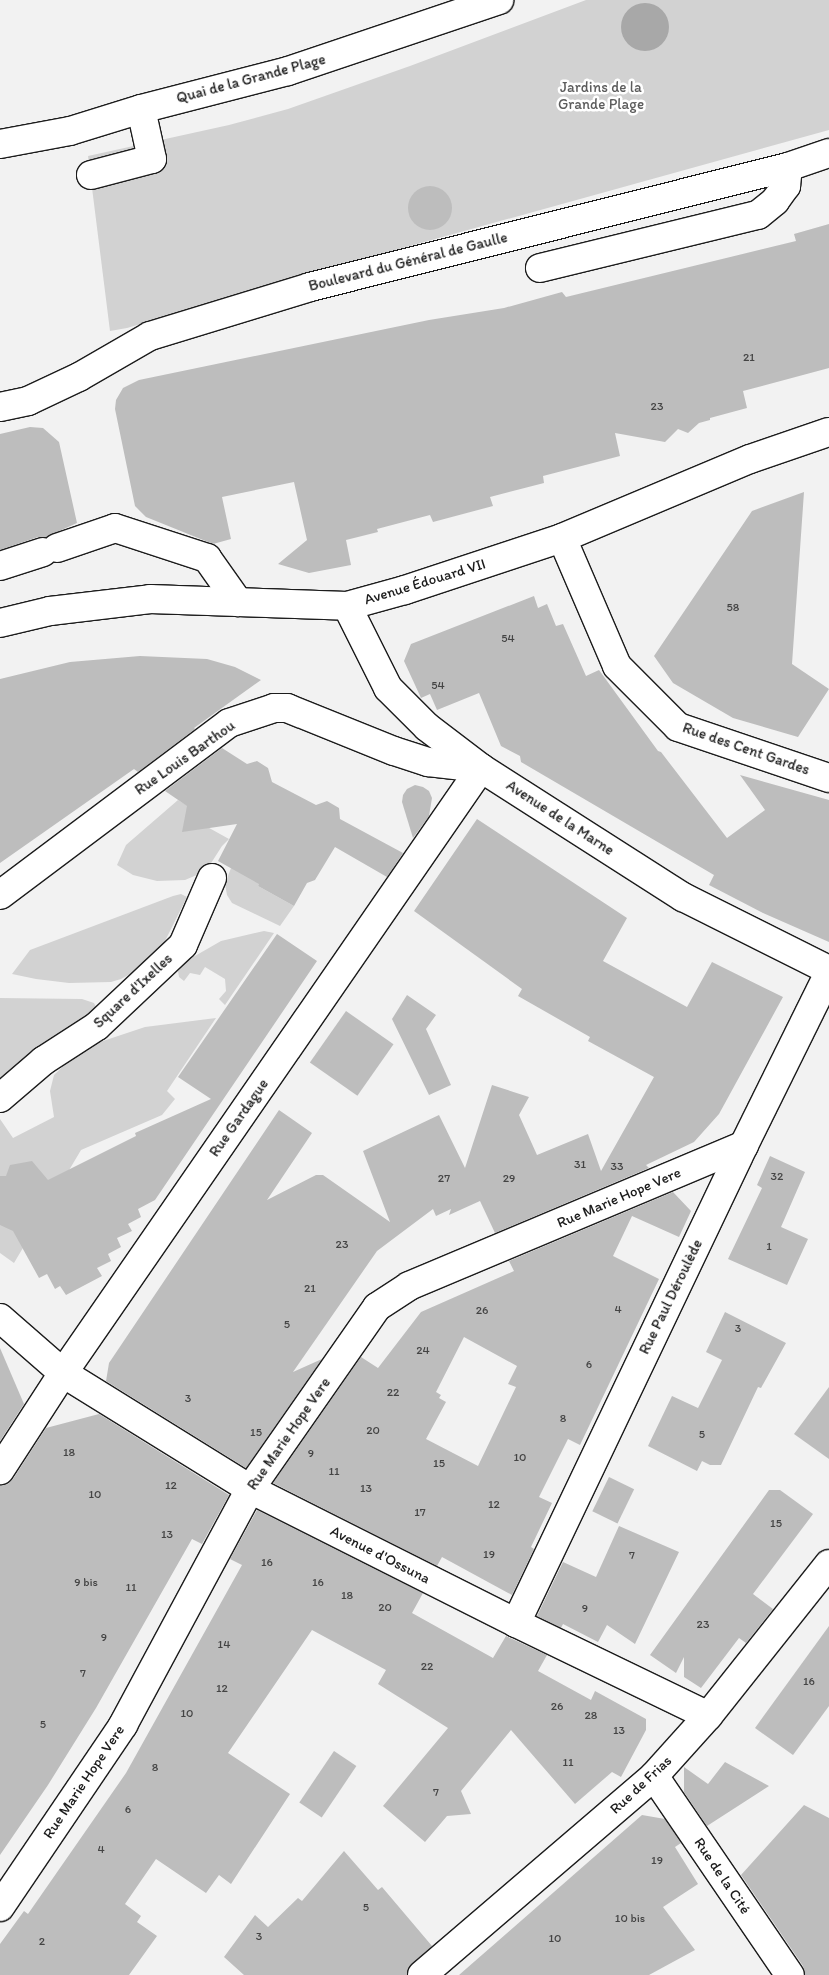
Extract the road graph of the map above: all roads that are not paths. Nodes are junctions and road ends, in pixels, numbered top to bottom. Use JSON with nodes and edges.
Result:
{"nodes":[{"id":1,"x":499,"y":0,"type":"edge"},
{"id":2,"x":140,"y":108,"type":"junction"},
{"id":3,"x":0,"y":144,"type":"edge"},
{"id":4,"x":829,"y":153,"type":"edge"},
{"id":5,"x":788,"y":167,"type":"junction"},
{"id":6,"x":91,"y":175,"type":"dead end"},
{"id":7,"x":540,"y":268,"type":"dead end"},
{"id":8,"x":0,"y":407,"type":"edge"},
{"id":9,"x":829,"y":432,"type":"edge"},
{"id":10,"x":562,"y":538,"type":"junction"},
{"id":11,"x":0,"y":566,"type":"edge"},
{"id":12,"x":238,"y":602,"type":"junction"},
{"id":13,"x":346,"y":606,"type":"junction"},
{"id":14,"x":0,"y":623,"type":"edge"},
{"id":15,"x":481,"y":768,"type":"junction"},
{"id":16,"x":829,"y":778,"type":"edge"},
{"id":17,"x":212,"y":878,"type":"dead end"},
{"id":18,"x":0,"y":895,"type":"edge"},
{"id":19,"x":829,"y":971,"type":"edge"},
{"id":20,"x":0,"y":1098,"type":"edge"},
{"id":21,"x":744,"y":1145,"type":"junction"},
{"id":22,"x":0,"y":1318,"type":"edge"},
{"id":23,"x":63,"y":1374,"type":"junction"},
{"id":24,"x":0,"y":1470,"type":"edge"},
{"id":25,"x":250,"y":1489,"type":"junction"},
{"id":26,"x":829,"y":1564,"type":"edge"},
{"id":27,"x":516,"y":1623,"type":"junction"},
{"id":28,"x":708,"y":1716,"type":"junction"},
{"id":29,"x":654,"y":1776,"type":"junction"},
{"id":30,"x":0,"y":1907,"type":"edge"},
{"id":31,"x":422,"y":1975,"type":"edge"},
{"id":32,"x":790,"y":1975,"type":"edge"}],
"edges":[{"from":1,"to":2,"type":"street","name":"Quai de la Grande Plage"},
{"from":2,"to":3,"type":"street","name":"Quai de la Grande Plage"},
{"from":2,"to":6,"type":"street"},
{"from":4,"to":5,"type":"street","name":"Boulevard du Général de Gaulle"},
{"from":5,"to":7,"type":"street"},
{"from":5,"to":8,"type":"street","name":"Boulevard du Général de Gaulle"},
{"from":9,"to":10,"type":"street","name":"Avenue Édouard VII"},
{"from":10,"to":13,"type":"street","name":"Avenue Édouard VII"},
{"from":10,"to":16,"type":"street","name":"Rue des Cent Gardes"},
{"from":11,"to":12,"type":"street"},
{"from":12,"to":13,"type":"street","name":"Avenue Édouard VII"},
{"from":12,"to":14,"type":"street","name":"Avenue Édouard VII"},
{"from":13,"to":15,"type":"street","name":"Avenue de la Marne"},
{"from":15,"to":18,"type":"street","name":"Rue Louis Barthou"},
{"from":15,"to":19,"type":"street","name":"Avenue de la Marne"},
{"from":15,"to":23,"type":"street","name":"Rue Gardague"},
{"from":17,"to":20,"type":"street","name":"Square d'Ixelles"},
{"from":19,"to":21,"type":"street","name":"Rue Paul Déroulède"},
{"from":21,"to":25,"type":"street","name":"Rue Marie Hope Vere"},
{"from":21,"to":27,"type":"street","name":"Rue Paul Déroulède"},
{"from":22,"to":23,"type":"street","name":"Avenue d'Ossuna"},
{"from":23,"to":24,"type":"street","name":"Rue Gardague"},
{"from":23,"to":25,"type":"street","name":"Avenue d'Ossuna"},
{"from":25,"to":27,"type":"street","name":"Avenue d'Ossuna"},
{"from":25,"to":30,"type":"street","name":"Rue Marie Hope Vere"},
{"from":26,"to":28,"type":"street","name":"Rue de Frias"},
{"from":27,"to":28,"type":"street","name":"Avenue d'Ossuna"},
{"from":28,"to":29,"type":"street","name":"Rue de Frias"},
{"from":29,"to":31,"type":"street","name":"Rue de Frias"},
{"from":29,"to":32,"type":"street","name":"Rue de la Cité"}]}
